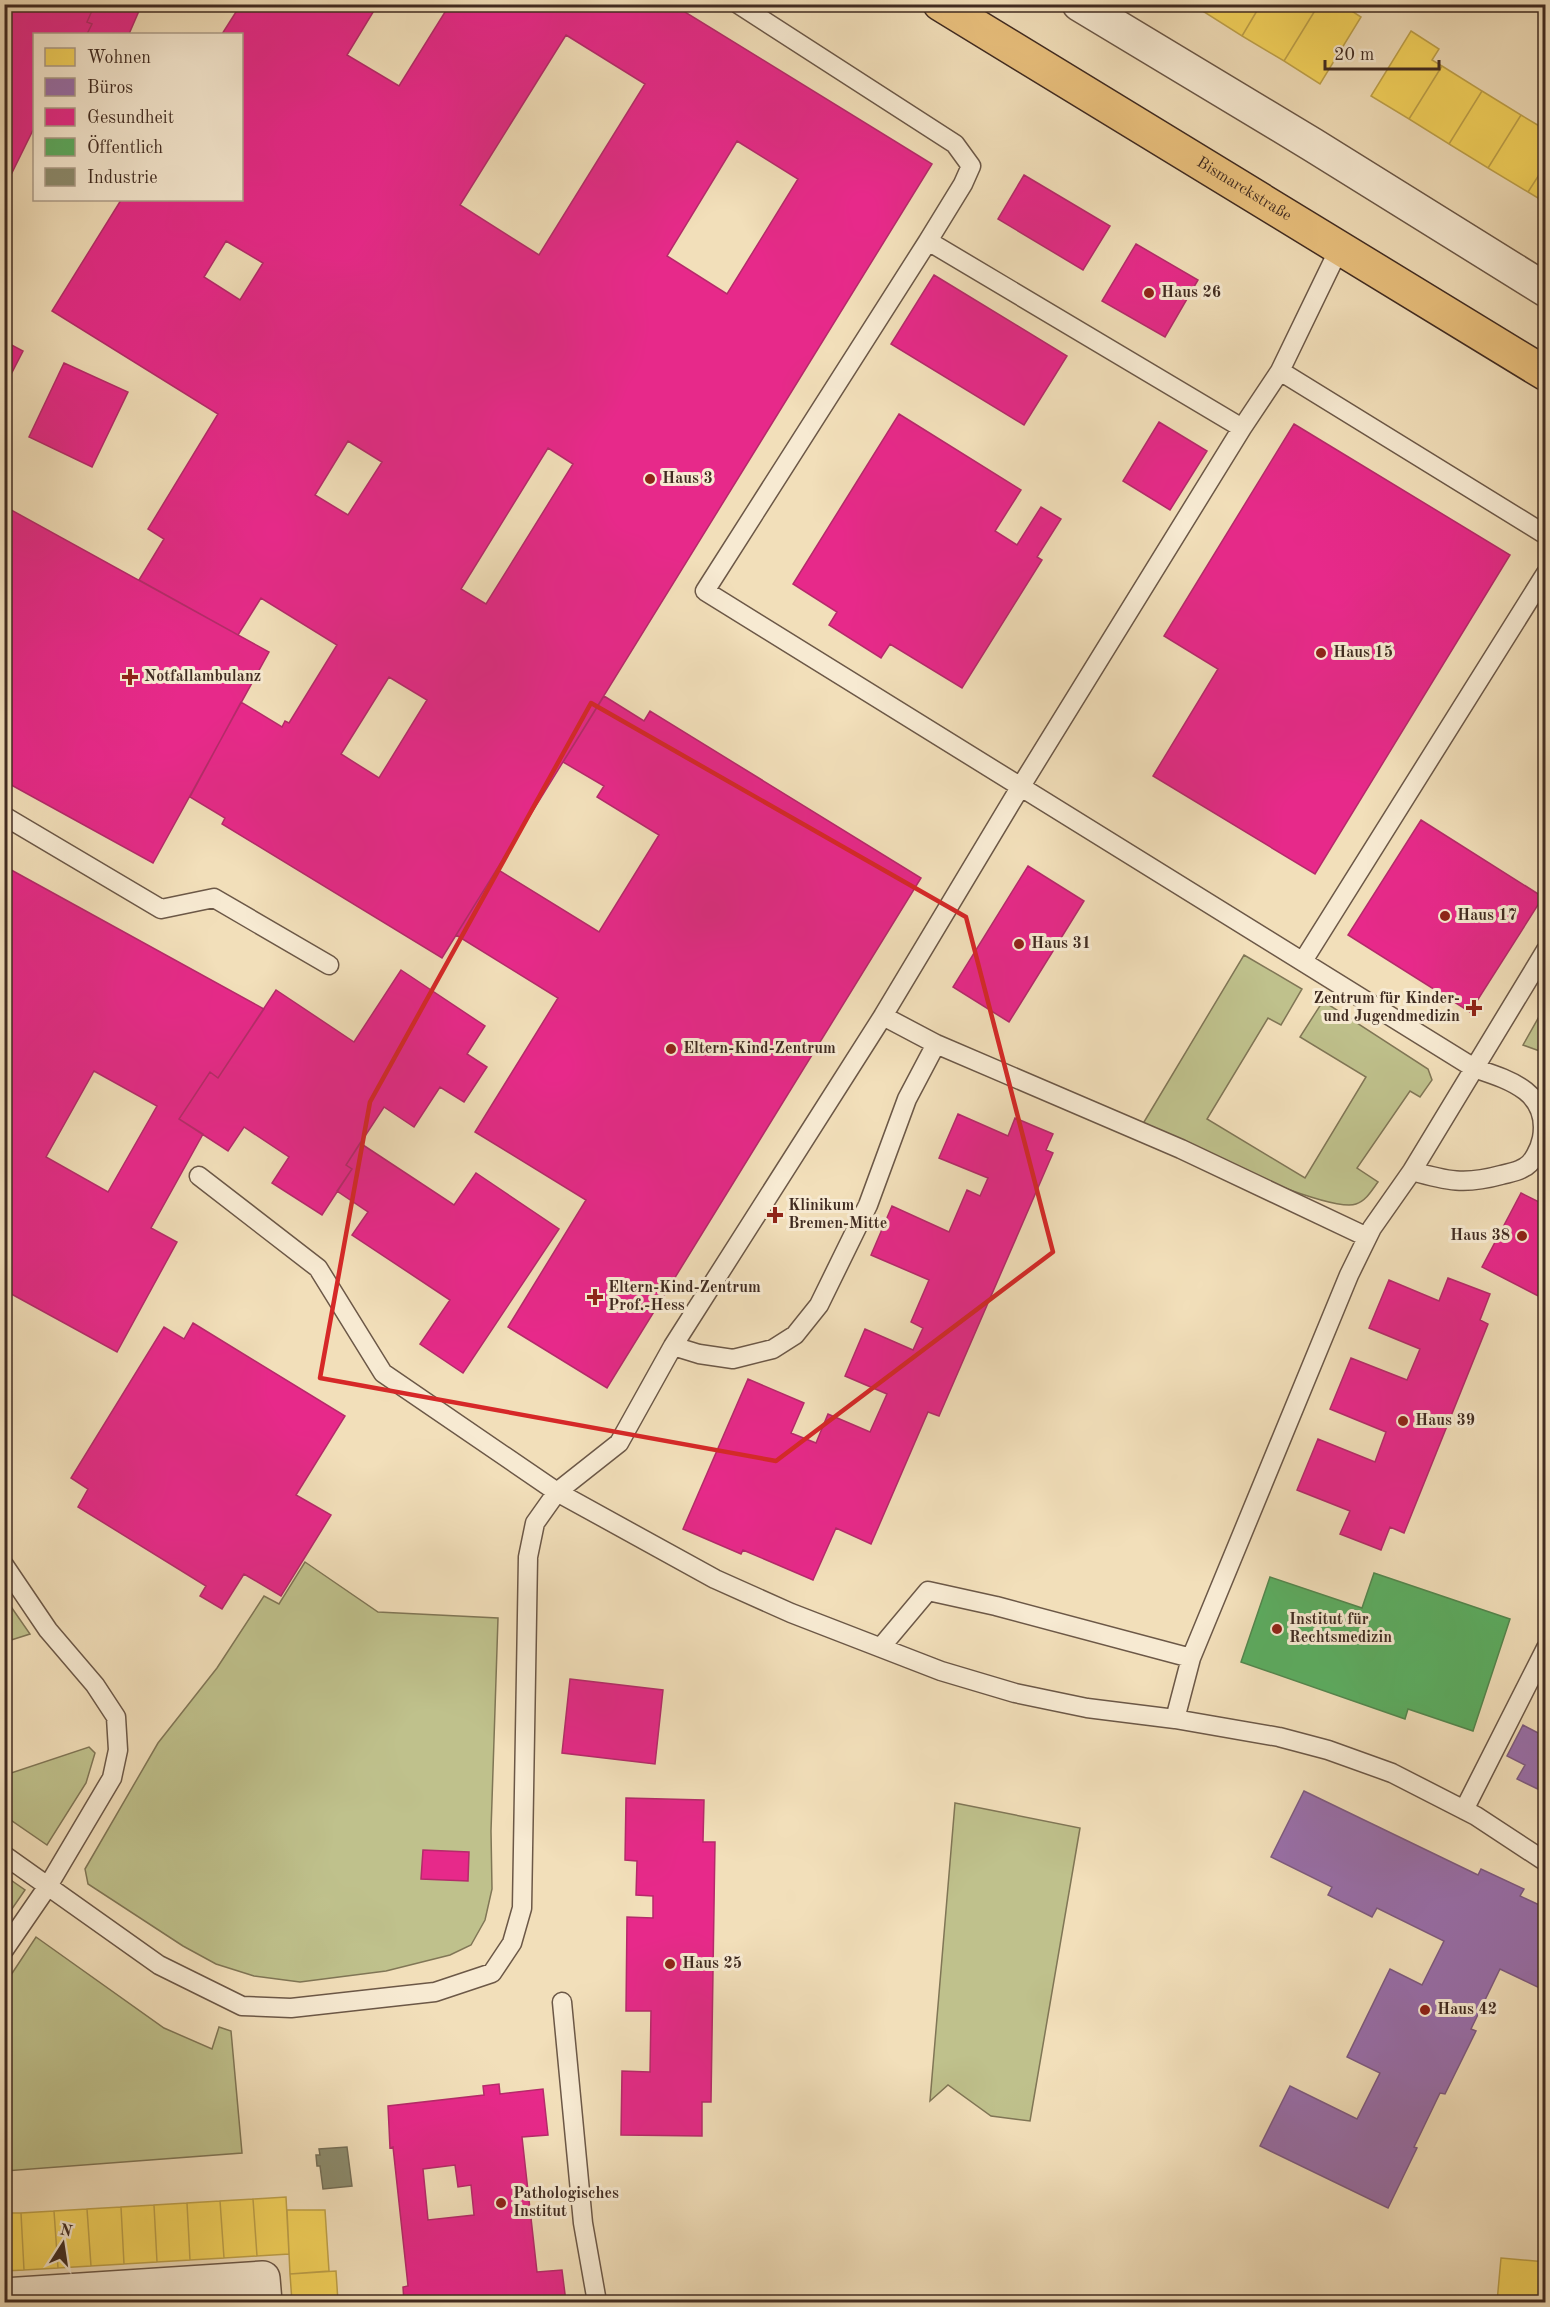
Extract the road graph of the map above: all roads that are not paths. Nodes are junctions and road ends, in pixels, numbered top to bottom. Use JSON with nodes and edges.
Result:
{"nodes":[{"id":1,"x":738,"y":4,"type":"edge"},
{"id":2,"x":940,"y":4,"type":"edge"},
{"id":3,"x":1079,"y":4,"type":"edge"},
{"id":4,"x":928,"y":241,"type":"junction"},
{"id":5,"x":1339,"y":249,"type":"junction"},
{"id":6,"x":1545,"y":290,"type":"edge"},
{"id":7,"x":1280,"y":371,"type":"junction"},
{"id":8,"x":1545,"y":374,"type":"edge"},
{"id":9,"x":1242,"y":428,"type":"junction"},
{"id":10,"x":1545,"y":535,"type":"edge"},
{"id":11,"x":1545,"y":573,"type":"edge"},
{"id":12,"x":1021,"y":786,"type":"junction"},
{"id":13,"x":4,"y":816,"type":"edge"},
{"id":14,"x":1545,"y":950,"type":"edge"},
{"id":15,"x":1303,"y":961,"type":"junction"},
{"id":16,"x":329,"y":965,"type":"dead end"},
{"id":17,"x":883,"y":1016,"type":"junction"},
{"id":18,"x":936,"y":1044,"type":"junction"},
{"id":19,"x":1474,"y":1068,"type":"junction"},
{"id":20,"x":1412,"y":1172,"type":"junction"},
{"id":21,"x":199,"y":1176,"type":"dead end"},
{"id":22,"x":1367,"y":1237,"type":"junction"},
{"id":23,"x":673,"y":1346,"type":"junction"},
{"id":24,"x":557,"y":1492,"type":"junction"},
{"id":25,"x":4,"y":1565,"type":"edge"},
{"id":26,"x":880,"y":1647,"type":"junction"},
{"id":27,"x":1545,"y":1648,"type":"edge"},
{"id":28,"x":1191,"y":1658,"type":"junction"},
{"id":29,"x":1175,"y":1719,"type":"junction"},
{"id":30,"x":1464,"y":1810,"type":"junction"},
{"id":31,"x":4,"y":1855,"type":"edge"},
{"id":32,"x":1545,"y":1862,"type":"edge"},
{"id":33,"x":48,"y":1886,"type":"junction"},
{"id":34,"x":4,"y":1950,"type":"edge"},
{"id":35,"x":562,"y":2002,"type":"dead end"},
{"id":36,"x":4,"y":2295,"type":"edge"},
{"id":37,"x":265,"y":2302,"type":"edge"},
{"id":38,"x":597,"y":2302,"type":"edge"}],
"edges":[{"from":1,"to":4,"type":"lane"},
{"from":2,"to":5,"type":"main road","name":"Bismarckstraße"},
{"from":3,"to":6,"type":"street"},
{"from":4,"to":9,"type":"lane"},
{"from":4,"to":12,"type":"lane"},
{"from":5,"to":7,"type":"lane"},
{"from":5,"to":8,"type":"main road","name":"Bismarckstraße"},
{"from":7,"to":9,"type":"lane"},
{"from":7,"to":10,"type":"lane"},
{"from":9,"to":12,"type":"lane"},
{"from":11,"to":15,"type":"lane"},
{"from":12,"to":15,"type":"lane"},
{"from":12,"to":17,"type":"lane"},
{"from":13,"to":16,"type":"lane"},
{"from":14,"to":19,"type":"lane"},
{"from":15,"to":19,"type":"lane"},
{"from":17,"to":18,"type":"lane"},
{"from":17,"to":23,"type":"lane"},
{"from":18,"to":22,"type":"lane"},
{"from":18,"to":23,"type":"lane"},
{"from":19,"to":20,"type":"lane"},
{"from":19,"to":20,"type":"lane"},
{"from":20,"to":22,"type":"lane"},
{"from":21,"to":24,"type":"lane"},
{"from":22,"to":28,"type":"lane"},
{"from":23,"to":24,"type":"lane"},
{"from":24,"to":26,"type":"lane"},
{"from":24,"to":33,"type":"lane"},
{"from":25,"to":33,"type":"lane"},
{"from":26,"to":28,"type":"lane"},
{"from":26,"to":29,"type":"lane"},
{"from":27,"to":30,"type":"lane"},
{"from":28,"to":29,"type":"lane"},
{"from":29,"to":30,"type":"lane"},
{"from":30,"to":32,"type":"lane"},
{"from":31,"to":33,"type":"lane"},
{"from":33,"to":34,"type":"lane"},
{"from":35,"to":38,"type":"lane"},
{"from":36,"to":37,"type":"street"}]}
